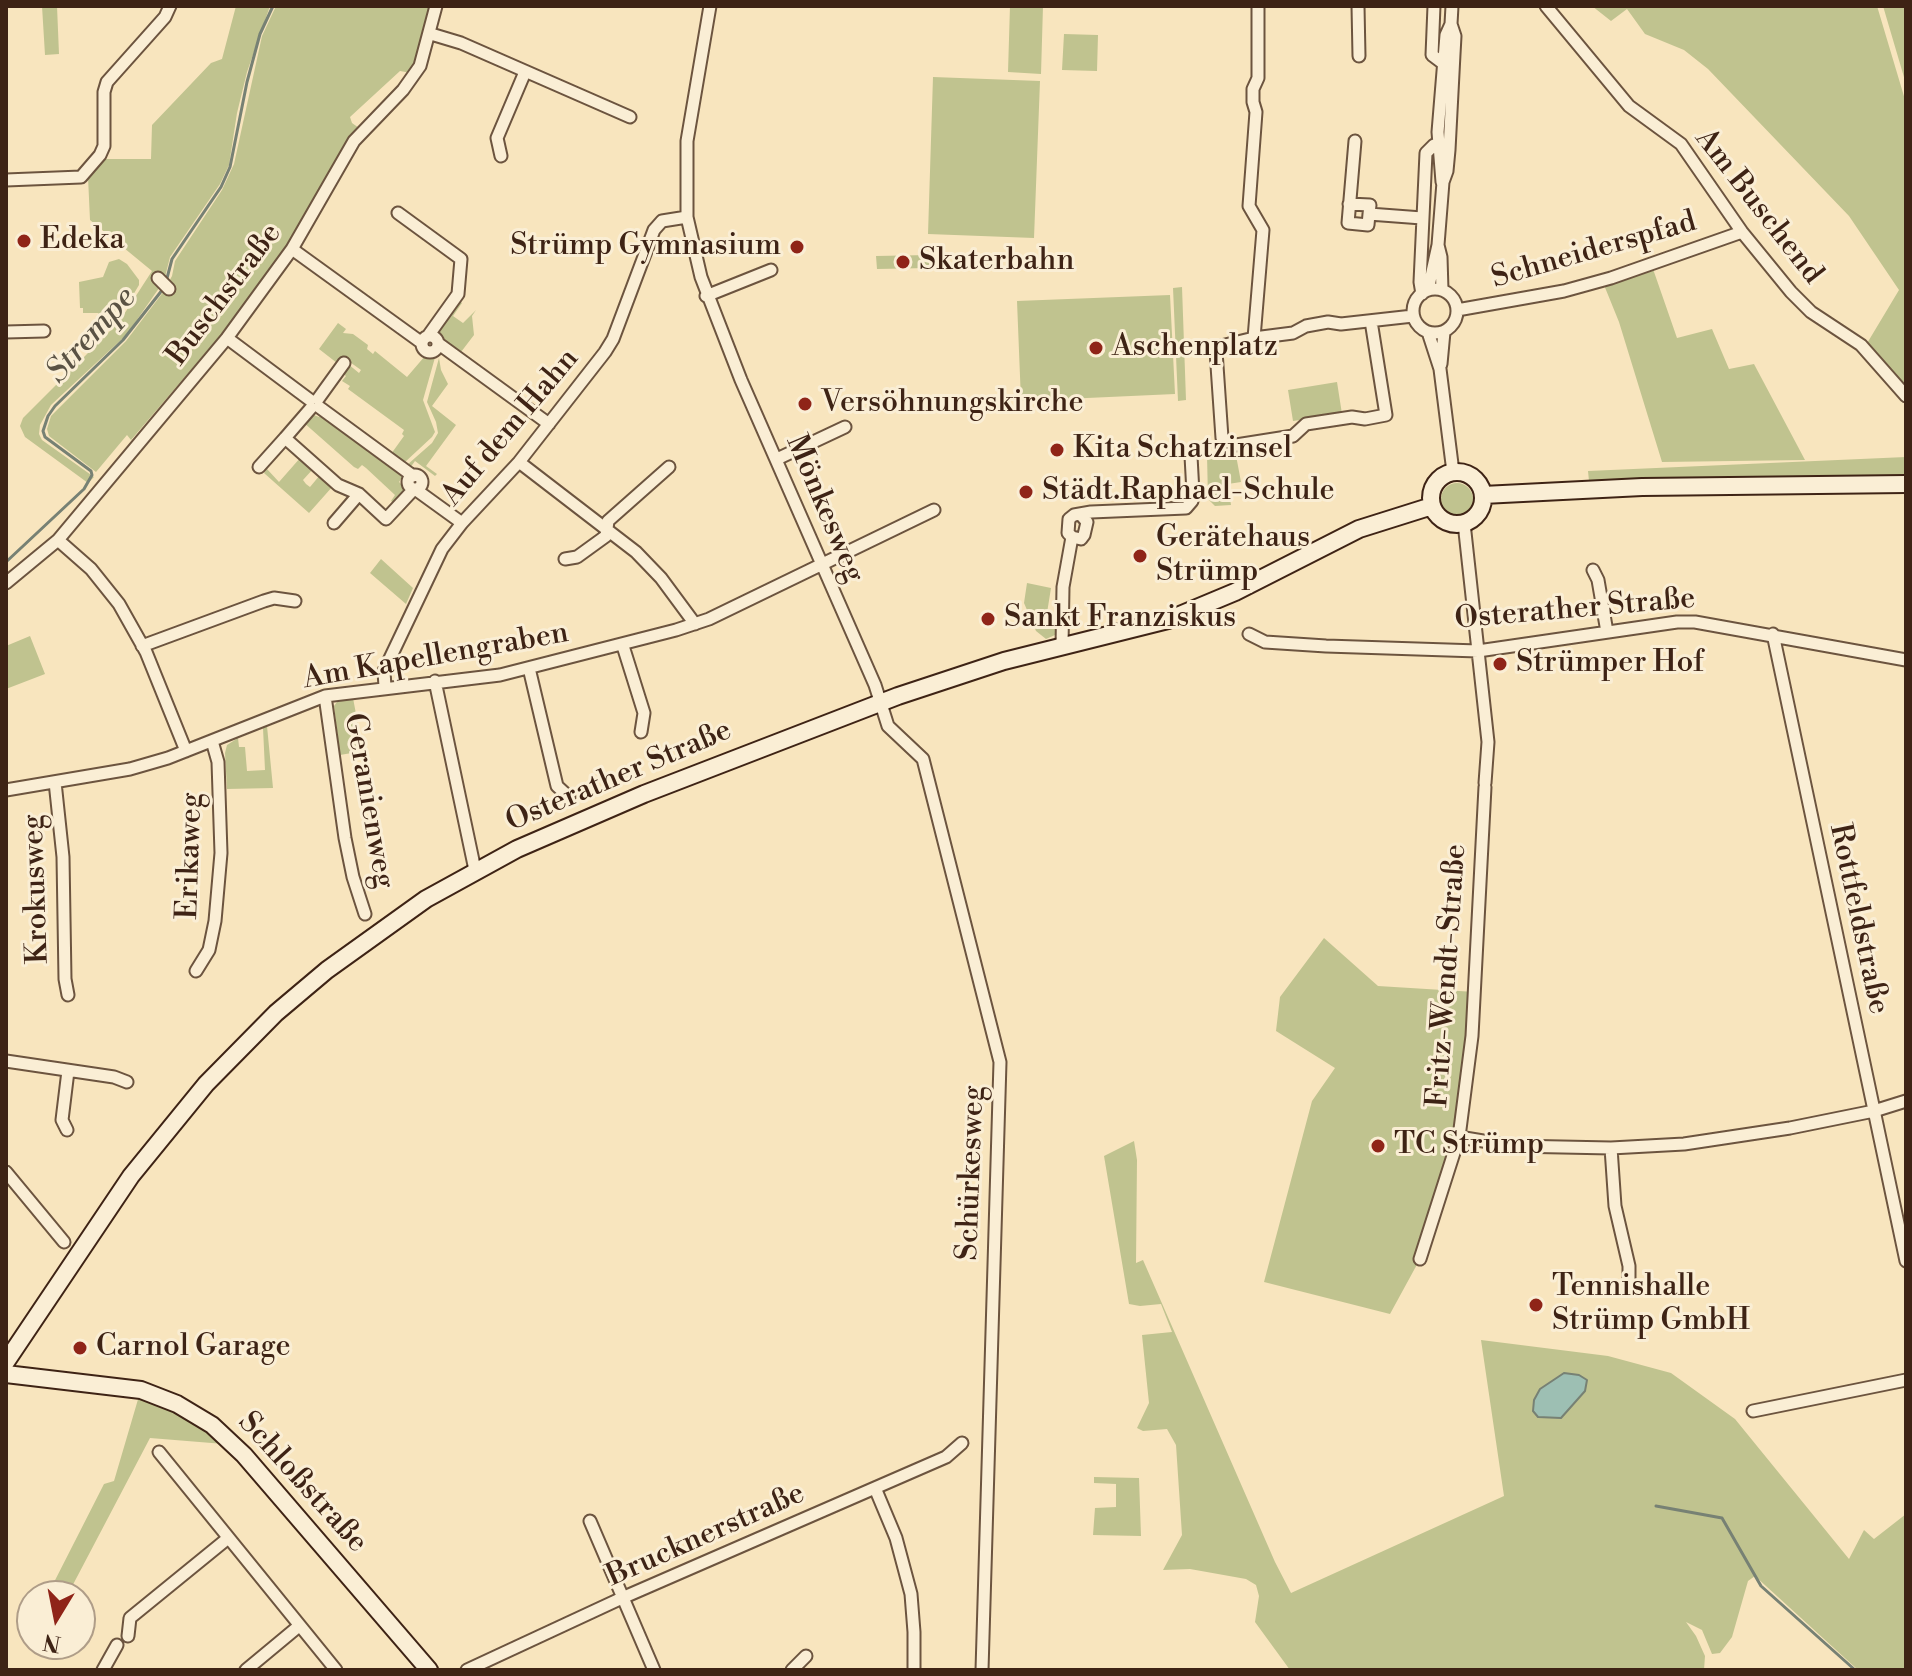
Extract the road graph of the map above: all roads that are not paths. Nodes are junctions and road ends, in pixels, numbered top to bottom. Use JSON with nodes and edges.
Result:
{"nodes":[{"id":1,"x":170,"y":6,"type":"edge"},
{"id":2,"x":436,"y":6,"type":"edge"},
{"id":3,"x":709,"y":6,"type":"edge"},
{"id":4,"x":1258,"y":6,"type":"edge"},
{"id":5,"x":1358,"y":6,"type":"edge"},
{"id":6,"x":1434,"y":6,"type":"edge"},
{"id":7,"x":1452,"y":6,"type":"edge"},
{"id":8,"x":1546,"y":6,"type":"edge"},
{"id":9,"x":1451,"y":24,"type":"junction"},
{"id":10,"x":431,"y":34,"type":"junction"},
{"id":11,"x":1359,"y":56,"type":"dead end"},
{"id":12,"x":1444,"y":64,"type":"junction"},
{"id":13,"x":525,"y":72,"type":"junction"},
{"id":14,"x":630,"y":117,"type":"dead end"},
{"id":15,"x":1355,"y":141,"type":"dead end"},
{"id":16,"x":1444,"y":147,"type":"junction"},
{"id":17,"x":501,"y":156,"type":"dead end"},
{"id":18,"x":6,"y":180,"type":"edge"},
{"id":19,"x":1349,"y":204,"type":"junction"},
{"id":20,"x":398,"y":213,"type":"dead end"},
{"id":21,"x":1369,"y":214,"type":"junction"},
{"id":22,"x":687,"y":217,"type":"junction"},
{"id":23,"x":1422,"y":218,"type":"junction"},
{"id":24,"x":1742,"y":232,"type":"junction"},
{"id":25,"x":1438,"y":245,"type":"junction"},
{"id":26,"x":292,"y":249,"type":"junction"},
{"id":27,"x":771,"y":270,"type":"dead end"},
{"id":28,"x":158,"y":278,"type":"dead end"},
{"id":29,"x":169,"y":289,"type":"dead end"},
{"id":30,"x":1442,"y":290,"type":"junction"},
{"id":31,"x":1425,"y":292,"type":"junction"},
{"id":32,"x":706,"y":296,"type":"junction"},
{"id":33,"x":1457,"y":310,"type":"junction"},
{"id":34,"x":1413,"y":316,"type":"junction"},
{"id":35,"x":1371,"y":321,"type":"junction"},
{"id":36,"x":44,"y":331,"type":"dead end"},
{"id":37,"x":6,"y":332,"type":"edge"},
{"id":38,"x":1428,"y":332,"type":"junction"},
{"id":39,"x":1444,"y":332,"type":"junction"},
{"id":40,"x":227,"y":338,"type":"junction"},
{"id":41,"x":1254,"y":338,"type":"junction"},
{"id":42,"x":425,"y":340,"type":"junction"},
{"id":43,"x":344,"y":363,"type":"dead end"},
{"id":44,"x":1440,"y":369,"type":"junction"},
{"id":45,"x":1906,"y":396,"type":"edge"},
{"id":46,"x":315,"y":403,"type":"junction"},
{"id":47,"x":549,"y":424,"type":"junction"},
{"id":48,"x":845,"y":427,"type":"dead end"},
{"id":49,"x":285,"y":438,"type":"junction"},
{"id":50,"x":1191,"y":456,"type":"dead end"},
{"id":51,"x":777,"y":459,"type":"junction"},
{"id":52,"x":519,"y":462,"type":"junction"},
{"id":53,"x":259,"y":467,"type":"dead end"},
{"id":54,"x":669,"y":467,"type":"dead end"},
{"id":55,"x":1453,"y":472,"type":"junction"},
{"id":56,"x":414,"y":484,"type":"junction"},
{"id":57,"x":1906,"y":484,"type":"edge"},
{"id":58,"x":359,"y":494,"type":"junction"},
{"id":59,"x":1490,"y":494,"type":"junction"},
{"id":60,"x":1432,"y":506,"type":"junction"},
{"id":61,"x":934,"y":510,"type":"dead end"},
{"id":62,"x":334,"y":523,"type":"dead end"},
{"id":63,"x":462,"y":523,"type":"junction"},
{"id":64,"x":1464,"y":523,"type":"junction"},
{"id":65,"x":607,"y":529,"type":"junction"},
{"id":66,"x":58,"y":540,"type":"junction"},
{"id":67,"x":565,"y":559,"type":"dead end"},
{"id":68,"x":822,"y":564,"type":"junction"},
{"id":69,"x":1593,"y":570,"type":"dead end"},
{"id":70,"x":6,"y":583,"type":"edge"},
{"id":71,"x":295,"y":601,"type":"dead end"},
{"id":72,"x":695,"y":624,"type":"junction"},
{"id":73,"x":1607,"y":632,"type":"junction"},
{"id":74,"x":1249,"y":634,"type":"dead end"},
{"id":75,"x":1773,"y":634,"type":"junction"},
{"id":76,"x":142,"y":646,"type":"junction"},
{"id":77,"x":623,"y":646,"type":"junction"},
{"id":78,"x":1062,"y":646,"type":"junction"},
{"id":79,"x":1478,"y":651,"type":"junction"},
{"id":80,"x":1906,"y":660,"type":"edge"},
{"id":81,"x":529,"y":668,"type":"junction"},
{"id":82,"x":435,"y":681,"type":"junction"},
{"id":83,"x":385,"y":687,"type":"junction"},
{"id":84,"x":325,"y":696,"type":"junction"},
{"id":85,"x":880,"y":704,"type":"junction"},
{"id":86,"x":641,"y":732,"type":"dead end"},
{"id":87,"x":212,"y":741,"type":"junction"},
{"id":88,"x":186,"y":751,"type":"junction"},
{"id":89,"x":55,"y":782,"type":"junction"},
{"id":90,"x":6,"y":790,"type":"edge"},
{"id":91,"x":569,"y":797,"type":"dead end"},
{"id":92,"x":475,"y":870,"type":"junction"},
{"id":93,"x":365,"y":914,"type":"dead end"},
{"id":94,"x":196,"y":971,"type":"dead end"},
{"id":95,"x":68,"y":995,"type":"dead end"},
{"id":96,"x":6,"y":1061,"type":"edge"},
{"id":97,"x":68,"y":1071,"type":"junction"},
{"id":98,"x":127,"y":1082,"type":"dead end"},
{"id":99,"x":1906,"y":1101,"type":"edge"},
{"id":100,"x":1874,"y":1111,"type":"junction"},
{"id":101,"x":67,"y":1130,"type":"dead end"},
{"id":102,"x":1459,"y":1137,"type":"junction"},
{"id":103,"x":1611,"y":1148,"type":"junction"},
{"id":104,"x":6,"y":1172,"type":"edge"},
{"id":105,"x":64,"y":1242,"type":"dead end"},
{"id":106,"x":1420,"y":1259,"type":"dead end"},
{"id":107,"x":1906,"y":1261,"type":"edge"},
{"id":108,"x":1629,"y":1281,"type":"dead end"},
{"id":109,"x":6,"y":1362,"type":"edge"},
{"id":110,"x":6,"y":1374,"type":"edge"},
{"id":111,"x":1906,"y":1380,"type":"edge"},
{"id":112,"x":1753,"y":1411,"type":"dead end"},
{"id":113,"x":962,"y":1443,"type":"dead end"},
{"id":114,"x":159,"y":1452,"type":"dead end"},
{"id":115,"x":875,"y":1488,"type":"junction"},
{"id":116,"x":590,"y":1521,"type":"dead end"},
{"id":117,"x":227,"y":1539,"type":"junction"},
{"id":118,"x":622,"y":1598,"type":"junction"},
{"id":119,"x":299,"y":1626,"type":"junction"},
{"id":120,"x":128,"y":1636,"type":"dead end"},
{"id":121,"x":117,"y":1645,"type":"dead end"},
{"id":122,"x":806,"y":1656,"type":"dead end"},
{"id":123,"x":103,"y":1670,"type":"edge"},
{"id":124,"x":246,"y":1670,"type":"edge"},
{"id":125,"x":336,"y":1670,"type":"edge"},
{"id":126,"x":429,"y":1670,"type":"edge"},
{"id":127,"x":467,"y":1670,"type":"edge"},
{"id":128,"x":654,"y":1670,"type":"edge"},
{"id":129,"x":792,"y":1670,"type":"edge"},
{"id":130,"x":914,"y":1670,"type":"edge"},
{"id":131,"x":982,"y":1670,"type":"edge"}],
"edges":[{"from":1,"to":18,"type":"street"},
{"from":2,"to":10,"type":"street","name":"Buschstraße"},
{"from":3,"to":22,"type":"street","name":"Mönkesweg"},
{"from":4,"to":41,"type":"street"},
{"from":5,"to":11,"type":"street"},
{"from":6,"to":12,"type":"street"},
{"from":7,"to":9,"type":"street"},
{"from":8,"to":24,"type":"street","name":"Am Buschend"},
{"from":9,"to":12,"type":"street"},
{"from":9,"to":16,"type":"street"},
{"from":10,"to":13,"type":"street"},
{"from":10,"to":26,"type":"street","name":"Buschstraße"},
{"from":12,"to":16,"type":"street"},
{"from":13,"to":14,"type":"street"},
{"from":13,"to":17,"type":"street"},
{"from":15,"to":19,"type":"street"},
{"from":16,"to":23,"type":"street"},
{"from":16,"to":25,"type":"street"},
{"from":19,"to":21,"type":"street"},
{"from":19,"to":21,"type":"street"},
{"from":20,"to":42,"type":"street"},
{"from":21,"to":23,"type":"street"},
{"from":22,"to":32,"type":"street","name":"Mönkesweg"},
{"from":22,"to":47,"type":"street","name":"Auf dem Hahn"},
{"from":23,"to":31,"type":"street"},
{"from":24,"to":33,"type":"street","name":"Schneiderspfad"},
{"from":24,"to":45,"type":"street","name":"Am Buschend"},
{"from":25,"to":30,"type":"street"},
{"from":25,"to":31,"type":"street"},
{"from":26,"to":40,"type":"street","name":"Buschstraße"},
{"from":26,"to":42,"type":"street"},
{"from":27,"to":32,"type":"street"},
{"from":28,"to":29,"type":"street"},
{"from":30,"to":31,"type":"street"},
{"from":30,"to":33,"type":"street"},
{"from":31,"to":34,"type":"street"},
{"from":32,"to":51,"type":"street","name":"Mönkesweg"},
{"from":33,"to":39,"type":"street"},
{"from":34,"to":35,"type":"street"},
{"from":34,"to":38,"type":"street"},
{"from":35,"to":41,"type":"street"},
{"from":35,"to":41,"type":"street"},
{"from":36,"to":37,"type":"street"},
{"from":38,"to":39,"type":"street"},
{"from":38,"to":44,"type":"street"},
{"from":39,"to":44,"type":"street"},
{"from":40,"to":46,"type":"street"},
{"from":40,"to":66,"type":"street","name":"Buschstraße"},
{"from":42,"to":47,"type":"street"},
{"from":43,"to":46,"type":"street"},
{"from":44,"to":55,"type":"street"},
{"from":46,"to":49,"type":"street"},
{"from":46,"to":56,"type":"street"},
{"from":47,"to":52,"type":"street","name":"Auf dem Hahn"},
{"from":48,"to":51,"type":"street"},
{"from":49,"to":53,"type":"street"},
{"from":49,"to":58,"type":"street"},
{"from":50,"to":78,"type":"street"},
{"from":51,"to":68,"type":"street","name":"Mönkesweg"},
{"from":52,"to":63,"type":"street","name":"Auf dem Hahn"},
{"from":52,"to":65,"type":"street"},
{"from":54,"to":65,"type":"street"},
{"from":55,"to":59,"type":"main road"},
{"from":55,"to":60,"type":"main road"},
{"from":56,"to":58,"type":"street"},
{"from":56,"to":63,"type":"street"},
{"from":57,"to":59,"type":"main road"},
{"from":58,"to":62,"type":"street"},
{"from":59,"to":64,"type":"main road"},
{"from":60,"to":64,"type":"main road"},
{"from":60,"to":78,"type":"main road","name":"Osterather Straße"},
{"from":61,"to":68,"type":"street","name":"Am Kapellengraben"},
{"from":63,"to":83,"type":"street","name":"Auf dem Hahn"},
{"from":64,"to":79,"type":"street","name":"Fritz-Wendt-Straße"},
{"from":65,"to":67,"type":"street"},
{"from":65,"to":72,"type":"street"},
{"from":66,"to":70,"type":"street","name":"Buschstraße"},
{"from":66,"to":76,"type":"street"},
{"from":68,"to":72,"type":"street","name":"Am Kapellengraben"},
{"from":68,"to":85,"type":"street","name":"Mönkesweg"},
{"from":69,"to":73,"type":"street"},
{"from":71,"to":76,"type":"street"},
{"from":72,"to":77,"type":"street","name":"Am Kapellengraben"},
{"from":73,"to":75,"type":"street","name":"Osterather Straße"},
{"from":73,"to":79,"type":"street","name":"Osterather Straße"},
{"from":74,"to":79,"type":"street","name":"Osterather Straße"},
{"from":75,"to":80,"type":"street","name":"Osterather Straße"},
{"from":75,"to":100,"type":"street","name":"Rottfeldstraße"},
{"from":76,"to":88,"type":"street"},
{"from":77,"to":81,"type":"street","name":"Am Kapellengraben"},
{"from":77,"to":86,"type":"street"},
{"from":78,"to":85,"type":"main road","name":"Osterather Straße"},
{"from":79,"to":102,"type":"street","name":"Fritz-Wendt-Straße"},
{"from":81,"to":82,"type":"street","name":"Am Kapellengraben"},
{"from":81,"to":91,"type":"street"},
{"from":82,"to":83,"type":"street","name":"Am Kapellengraben"},
{"from":82,"to":92,"type":"street"},
{"from":83,"to":84,"type":"street","name":"Am Kapellengraben"},
{"from":84,"to":87,"type":"street","name":"Am Kapellengraben"},
{"from":84,"to":93,"type":"street","name":"Geranienweg"},
{"from":85,"to":92,"type":"main road","name":"Osterather Straße"},
{"from":85,"to":131,"type":"street","name":"Schürkesweg"},
{"from":87,"to":88,"type":"street","name":"Am Kapellengraben"},
{"from":87,"to":94,"type":"street","name":"Erikaweg"},
{"from":88,"to":89,"type":"street","name":"Am Kapellengraben"},
{"from":89,"to":90,"type":"street","name":"Am Kapellengraben"},
{"from":89,"to":95,"type":"street","name":"Krokusweg"},
{"from":92,"to":109,"type":"main road","name":"Osterather Straße"},
{"from":96,"to":97,"type":"street"},
{"from":97,"to":98,"type":"street"},
{"from":97,"to":101,"type":"street"},
{"from":99,"to":100,"type":"street"},
{"from":100,"to":103,"type":"street"},
{"from":100,"to":107,"type":"street","name":"Rottfeldstraße"},
{"from":102,"to":103,"type":"street"},
{"from":102,"to":106,"type":"street","name":"Fritz-Wendt-Straße"},
{"from":103,"to":108,"type":"street"},
{"from":104,"to":105,"type":"street"},
{"from":110,"to":126,"type":"main road","name":"Schloßstraße"},
{"from":111,"to":112,"type":"street"},
{"from":113,"to":115,"type":"street","name":"Brucknerstraße"},
{"from":114,"to":117,"type":"street"},
{"from":115,"to":118,"type":"street","name":"Brucknerstraße"},
{"from":115,"to":130,"type":"street"},
{"from":116,"to":118,"type":"street"},
{"from":117,"to":119,"type":"street"},
{"from":117,"to":120,"type":"street"},
{"from":118,"to":127,"type":"street","name":"Brucknerstraße"},
{"from":118,"to":128,"type":"street"},
{"from":119,"to":124,"type":"street"},
{"from":119,"to":125,"type":"street"},
{"from":121,"to":123,"type":"street"},
{"from":122,"to":129,"type":"street"}]}
